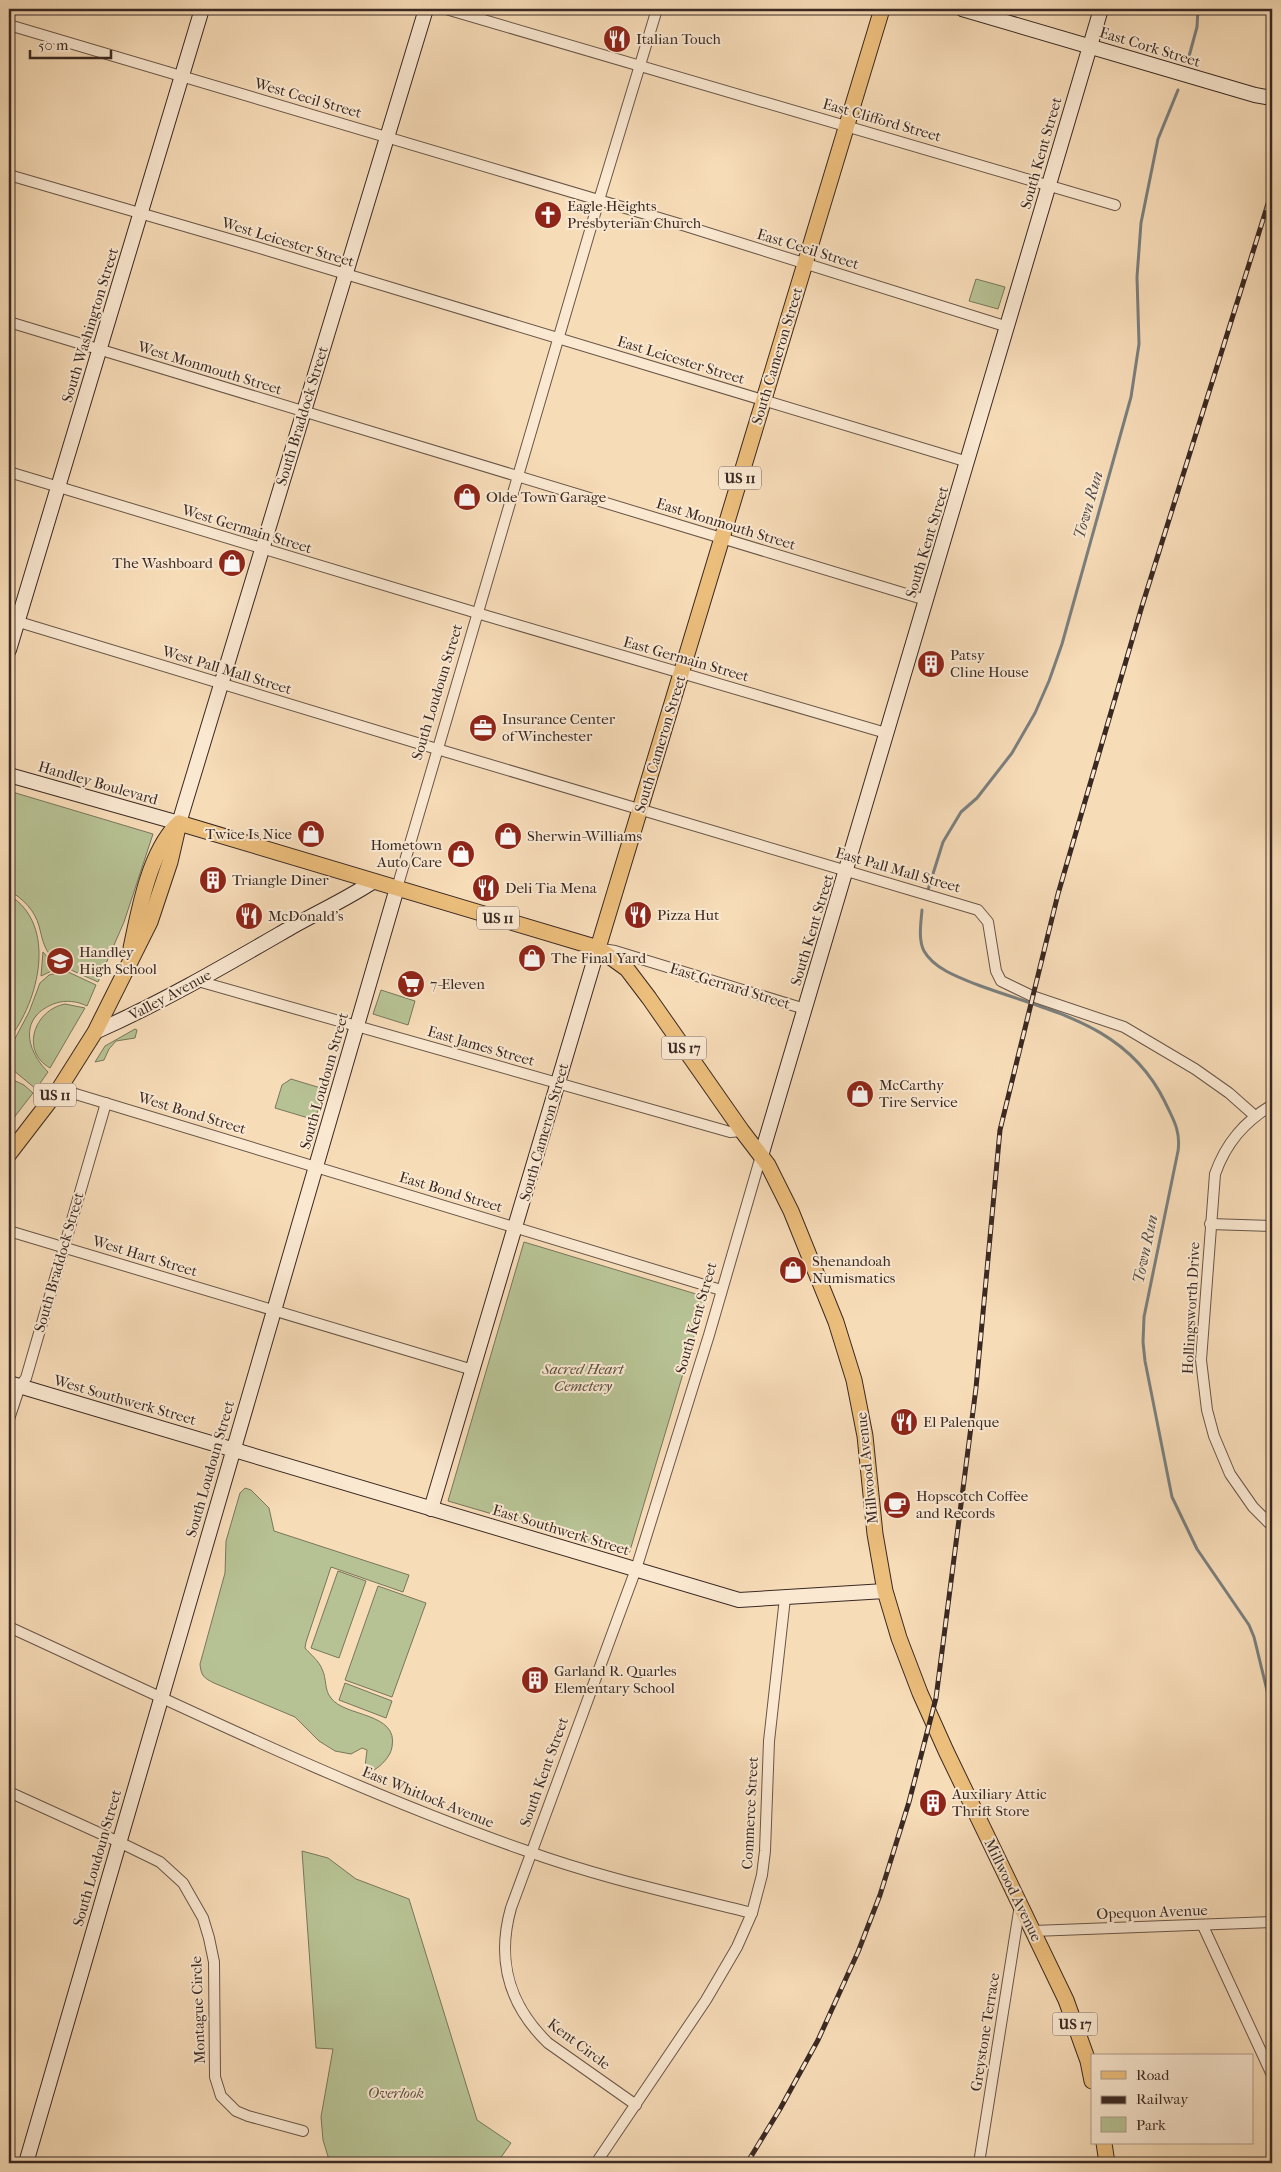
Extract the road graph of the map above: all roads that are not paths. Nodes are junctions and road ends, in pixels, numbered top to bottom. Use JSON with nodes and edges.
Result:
{"nodes":[{"id":1,"x":202,"y":9,"type":"edge"},
{"id":2,"x":426,"y":9,"type":"edge"},
{"id":3,"x":446,"y":9,"type":"edge"},
{"id":4,"x":657,"y":9,"type":"edge"},
{"id":5,"x":882,"y":9,"type":"edge"},
{"id":6,"x":962,"y":9,"type":"edge"},
{"id":7,"x":1101,"y":9,"type":"edge"},
{"id":8,"x":9,"y":25,"type":"edge"},
{"id":9,"x":1090,"y":46,"type":"junction"},
{"id":10,"x":640,"y":66,"type":"junction"},
{"id":11,"x":181,"y":77,"type":"junction"},
{"id":12,"x":1272,"y":98,"type":"edge"},
{"id":13,"x":847,"y":125,"type":"junction"},
{"id":14,"x":387,"y":136,"type":"junction"},
{"id":15,"x":9,"y":175,"type":"edge"},
{"id":16,"x":1048,"y":186,"type":"junction"},
{"id":17,"x":599,"y":200,"type":"junction"},
{"id":18,"x":1115,"y":205,"type":"dead end"},
{"id":19,"x":140,"y":214,"type":"junction"},
{"id":20,"x":805,"y":264,"type":"junction"},
{"id":21,"x":345,"y":275,"type":"junction"},
{"id":22,"x":9,"y":322,"type":"edge"},
{"id":23,"x":1008,"y":327,"type":"junction"},
{"id":24,"x":558,"y":339,"type":"junction"},
{"id":25,"x":99,"y":350,"type":"junction"},
{"id":26,"x":764,"y":401,"type":"junction"},
{"id":27,"x":303,"y":412,"type":"junction"},
{"id":28,"x":968,"y":462,"type":"junction"},
{"id":29,"x":9,"y":472,"type":"edge"},
{"id":30,"x":518,"y":477,"type":"junction"},
{"id":31,"x":58,"y":487,"type":"junction"},
{"id":32,"x":722,"y":539,"type":"junction"},
{"id":33,"x":262,"y":548,"type":"junction"},
{"id":34,"x":926,"y":600,"type":"junction"},
{"id":35,"x":478,"y":614,"type":"junction"},
{"id":36,"x":13,"y":620,"type":"edge"},
{"id":37,"x":9,"y":650,"type":"edge"},
{"id":38,"x":682,"y":673,"type":"junction"},
{"id":39,"x":221,"y":684,"type":"junction"},
{"id":40,"x":886,"y":733,"type":"junction"},
{"id":41,"x":437,"y":750,"type":"junction"},
{"id":42,"x":9,"y":775,"type":"edge"},
{"id":43,"x":640,"y":810,"type":"junction"},
{"id":44,"x":179,"y":823,"type":"junction"},
{"id":45,"x":847,"y":871,"type":"junction"},
{"id":46,"x":374,"y":881,"type":"junction"},
{"id":47,"x":397,"y":888,"type":"junction"},
{"id":48,"x":598,"y":948,"type":"junction"},
{"id":49,"x":198,"y":981,"type":"junction"},
{"id":50,"x":805,"y":1009,"type":"junction"},
{"id":51,"x":356,"y":1026,"type":"junction"},
{"id":52,"x":94,"y":1032,"type":"junction"},
{"id":53,"x":558,"y":1084,"type":"junction"},
{"id":54,"x":59,"y":1090,"type":"junction"},
{"id":55,"x":106,"y":1103,"type":"junction"},
{"id":56,"x":1272,"y":1106,"type":"edge"},
{"id":57,"x":1255,"y":1116,"type":"junction"},
{"id":58,"x":742,"y":1131,"type":"junction"},
{"id":59,"x":9,"y":1154,"type":"edge"},
{"id":60,"x":761,"y":1156,"type":"junction"},
{"id":61,"x":315,"y":1166,"type":"junction"},
{"id":62,"x":1210,"y":1224,"type":"junction"},
{"id":63,"x":1272,"y":1226,"type":"edge"},
{"id":64,"x":516,"y":1228,"type":"junction"},
{"id":65,"x":9,"y":1231,"type":"edge"},
{"id":66,"x":63,"y":1247,"type":"junction"},
{"id":67,"x":721,"y":1290,"type":"junction"},
{"id":68,"x":273,"y":1310,"type":"junction"},
{"id":69,"x":473,"y":1370,"type":"junction"},
{"id":70,"x":14,"y":1384,"type":"edge"},
{"id":71,"x":9,"y":1420,"type":"edge"},
{"id":72,"x":233,"y":1448,"type":"junction"},
{"id":73,"x":431,"y":1509,"type":"junction"},
{"id":74,"x":1272,"y":1526,"type":"edge"},
{"id":75,"x":636,"y":1569,"type":"junction"},
{"id":76,"x":885,"y":1591,"type":"junction"},
{"id":77,"x":785,"y":1598,"type":"junction"},
{"id":78,"x":9,"y":1627,"type":"edge"},
{"id":79,"x":161,"y":1696,"type":"junction"},
{"id":80,"x":9,"y":1792,"type":"edge"},
{"id":81,"x":120,"y":1842,"type":"junction"},
{"id":82,"x":532,"y":1853,"type":"junction"},
{"id":83,"x":1020,"y":1905,"type":"junction"},
{"id":84,"x":752,"y":1913,"type":"junction"},
{"id":85,"x":1272,"y":1922,"type":"edge"},
{"id":86,"x":1203,"y":1926,"type":"junction"},
{"id":87,"x":1034,"y":1930,"type":"junction"},
{"id":88,"x":1272,"y":2076,"type":"edge"},
{"id":89,"x":1091,"y":2078,"type":"edge"},
{"id":90,"x":636,"y":2104,"type":"junction"},
{"id":91,"x":303,"y":2131,"type":"dead end"},
{"id":92,"x":1104,"y":2144,"type":"edge"},
{"id":93,"x":26,"y":2163,"type":"edge"},
{"id":94,"x":596,"y":2163,"type":"edge"},
{"id":95,"x":979,"y":2163,"type":"edge"},
{"id":96,"x":1107,"y":2163,"type":"edge"}],
"edges":[{"from":1,"to":11,"type":"street","name":"South Washington Street"},
{"from":2,"to":14,"type":"street","name":"South Braddock Street"},
{"from":3,"to":10,"type":"street","name":"East Clifford Street"},
{"from":4,"to":10,"type":"street","name":"South Loudoun Street"},
{"from":5,"to":13,"type":"main road","name":"South Cameron Street","number":"US 11"},
{"from":6,"to":9,"type":"street","name":"East Cork Street"},
{"from":7,"to":9,"type":"street","name":"South Kent Street"},
{"from":8,"to":11,"type":"street","name":"West Cecil Street"},
{"from":9,"to":12,"type":"street","name":"East Cork Street"},
{"from":9,"to":16,"type":"street","name":"South Kent Street"},
{"from":10,"to":13,"type":"street","name":"East Clifford Street"},
{"from":10,"to":17,"type":"street","name":"South Loudoun Street"},
{"from":11,"to":14,"type":"street","name":"West Cecil Street"},
{"from":11,"to":19,"type":"street","name":"South Washington Street"},
{"from":13,"to":16,"type":"street","name":"East Clifford Street"},
{"from":13,"to":20,"type":"main road","name":"South Cameron Street","number":"US 11"},
{"from":14,"to":17,"type":"street","name":"West Cecil Street"},
{"from":14,"to":21,"type":"street","name":"South Braddock Street"},
{"from":15,"to":19,"type":"street","name":"West Leicester Street"},
{"from":16,"to":18,"type":"street","name":"East Clifford Street"},
{"from":16,"to":23,"type":"street","name":"South Kent Street"},
{"from":17,"to":20,"type":"street","name":"East Cecil Street"},
{"from":17,"to":24,"type":"street","name":"South Loudoun Street"},
{"from":19,"to":21,"type":"street","name":"West Leicester Street"},
{"from":19,"to":25,"type":"street","name":"South Washington Street"},
{"from":20,"to":23,"type":"street","name":"East Cecil Street"},
{"from":20,"to":26,"type":"main road","name":"South Cameron Street","number":"US 11"},
{"from":21,"to":24,"type":"street","name":"West Leicester Street"},
{"from":21,"to":27,"type":"street","name":"South Braddock Street"},
{"from":22,"to":25,"type":"street","name":"West Monmouth Street"},
{"from":23,"to":28,"type":"street","name":"South Kent Street"},
{"from":24,"to":26,"type":"street","name":"East Leicester Street"},
{"from":24,"to":30,"type":"street","name":"South Loudoun Street"},
{"from":25,"to":27,"type":"street","name":"West Monmouth Street"},
{"from":25,"to":31,"type":"street","name":"South Washington Street"},
{"from":26,"to":28,"type":"street","name":"East Leicester Street"},
{"from":26,"to":32,"type":"main road","name":"South Cameron Street","number":"US 11"},
{"from":27,"to":30,"type":"street","name":"West Monmouth Street"},
{"from":27,"to":33,"type":"street","name":"South Braddock Street"},
{"from":28,"to":34,"type":"street","name":"South Kent Street"},
{"from":29,"to":31,"type":"street","name":"West Germain Street"},
{"from":30,"to":32,"type":"street","name":"East Monmouth Street"},
{"from":30,"to":35,"type":"street","name":"South Loudoun Street"},
{"from":31,"to":33,"type":"street","name":"West Germain Street"},
{"from":31,"to":36,"type":"street","name":"South Washington Street"},
{"from":32,"to":34,"type":"street","name":"East Monmouth Street"},
{"from":32,"to":38,"type":"main road","name":"South Cameron Street","number":"US 11"},
{"from":33,"to":35,"type":"street","name":"West Germain Street"},
{"from":33,"to":39,"type":"street","name":"South Braddock Street"},
{"from":34,"to":40,"type":"street","name":"South Kent Street"},
{"from":35,"to":38,"type":"street","name":"East Germain Street"},
{"from":35,"to":41,"type":"street","name":"South Loudoun Street"},
{"from":36,"to":37,"type":"street","name":"South Washington Street"},
{"from":36,"to":39,"type":"street","name":"West Pall Mall Street"},
{"from":38,"to":40,"type":"street","name":"East Germain Street"},
{"from":38,"to":43,"type":"main road","name":"South Cameron Street","number":"US 11"},
{"from":39,"to":41,"type":"street","name":"West Pall Mall Street"},
{"from":39,"to":44,"type":"street","name":"South Braddock Street"},
{"from":40,"to":45,"type":"street","name":"South Kent Street"},
{"from":41,"to":43,"type":"street","name":"East Pall Mall Street"},
{"from":41,"to":47,"type":"street","name":"South Loudoun Street"},
{"from":42,"to":44,"type":"street","name":"Handley Boulevard"},
{"from":43,"to":45,"type":"street","name":"East Pall Mall Street"},
{"from":43,"to":48,"type":"main road","name":"South Cameron Street","number":"US 11"},
{"from":44,"to":46,"type":"main road","number":"US 11"},
{"from":44,"to":52,"type":"main road","name":"South Braddock Street","number":"US 11"},
{"from":45,"to":50,"type":"street","name":"South Kent Street"},
{"from":45,"to":57,"type":"street","name":"East Pall Mall Street"},
{"from":46,"to":47,"type":"main road","number":"US 11"},
{"from":46,"to":49,"type":"street","name":"Valley Avenue"},
{"from":47,"to":48,"type":"main road","name":"East Gerrard Street","number":"US 11"},
{"from":47,"to":51,"type":"street","name":"South Loudoun Street"},
{"from":48,"to":50,"type":"street","name":"East Gerrard Street"},
{"from":48,"to":53,"type":"street","name":"South Cameron Street"},
{"from":48,"to":58,"type":"main road","name":"Millwood Avenue","number":"US 17"},
{"from":49,"to":51,"type":"street","name":"East James Street"},
{"from":49,"to":52,"type":"street","name":"Valley Avenue"},
{"from":50,"to":60,"type":"street","name":"South Kent Street"},
{"from":51,"to":53,"type":"street","name":"East James Street"},
{"from":51,"to":61,"type":"street","name":"South Loudoun Street"},
{"from":52,"to":54,"type":"main road","number":"US 11"},
{"from":53,"to":58,"type":"street","name":"East James Street"},
{"from":53,"to":64,"type":"street","name":"South Cameron Street"},
{"from":54,"to":55,"type":"street","name":"West Bond Street"},
{"from":54,"to":59,"type":"main road","number":"US 11"},
{"from":55,"to":61,"type":"street","name":"West Bond Street"},
{"from":55,"to":66,"type":"street","name":"South Braddock Street"},
{"from":56,"to":57,"type":"street"},
{"from":57,"to":62,"type":"street","name":"Hollingsworth Drive"},
{"from":58,"to":60,"type":"main road","name":"Millwood Avenue","number":"US 17"},
{"from":60,"to":67,"type":"street","name":"South Kent Street"},
{"from":60,"to":76,"type":"main road","name":"Millwood Avenue","number":"US 17"},
{"from":61,"to":64,"type":"street","name":"East Bond Street"},
{"from":61,"to":68,"type":"street","name":"South Loudoun Street"},
{"from":62,"to":63,"type":"street"},
{"from":62,"to":74,"type":"street","name":"Hollingsworth Drive"},
{"from":64,"to":67,"type":"street","name":"East Bond Street"},
{"from":64,"to":69,"type":"street","name":"South Cameron Street"},
{"from":65,"to":66,"type":"street","name":"West Hart Street"},
{"from":66,"to":68,"type":"street","name":"West Hart Street"},
{"from":66,"to":70,"type":"street","name":"South Braddock Street"},
{"from":67,"to":75,"type":"street","name":"South Kent Street"},
{"from":68,"to":69,"type":"street","name":"West Hart Street"},
{"from":68,"to":72,"type":"street","name":"South Loudoun Street"},
{"from":69,"to":73,"type":"street","name":"South Cameron Street"},
{"from":70,"to":71,"type":"street","name":"South Braddock Street"},
{"from":70,"to":72,"type":"street","name":"West Southwerk Street"},
{"from":72,"to":73,"type":"street","name":"East Southwerk Street"},
{"from":72,"to":79,"type":"street","name":"South Loudoun Street"},
{"from":73,"to":75,"type":"street","name":"East Southwerk Street"},
{"from":75,"to":77,"type":"street","name":"East Southwerk Street"},
{"from":75,"to":82,"type":"street","name":"South Kent Street"},
{"from":76,"to":77,"type":"street","name":"East Southwerk Street"},
{"from":76,"to":83,"type":"main road","name":"Millwood Avenue","number":"US 17"},
{"from":77,"to":84,"type":"street","name":"Commerce Street"},
{"from":78,"to":79,"type":"street","name":"East Whitlock Avenue"},
{"from":79,"to":81,"type":"street","name":"South Loudoun Street"},
{"from":79,"to":82,"type":"street","name":"East Whitlock Avenue"},
{"from":80,"to":81,"type":"street","name":"Montague Circle"},
{"from":81,"to":91,"type":"street","name":"Montague Circle"},
{"from":81,"to":93,"type":"street","name":"South Loudoun Street"},
{"from":82,"to":84,"type":"street","name":"East Whitlock Avenue"},
{"from":82,"to":90,"type":"street","name":"Kent Circle"},
{"from":83,"to":87,"type":"main road","name":"Millwood Avenue","number":"US 17"},
{"from":83,"to":95,"type":"street","name":"Greystone Terrace"},
{"from":84,"to":90,"type":"street","name":"Commerce Street"},
{"from":85,"to":86,"type":"street","name":"Opequon Avenue"},
{"from":86,"to":87,"type":"street","name":"Opequon Avenue"},
{"from":86,"to":88,"type":"street"},
{"from":87,"to":89,"type":"main road","name":"Millwood Avenue","number":"US 17"},
{"from":90,"to":94,"type":"street","name":"Commerce Street"},
{"from":92,"to":96,"type":"main road"}]}
